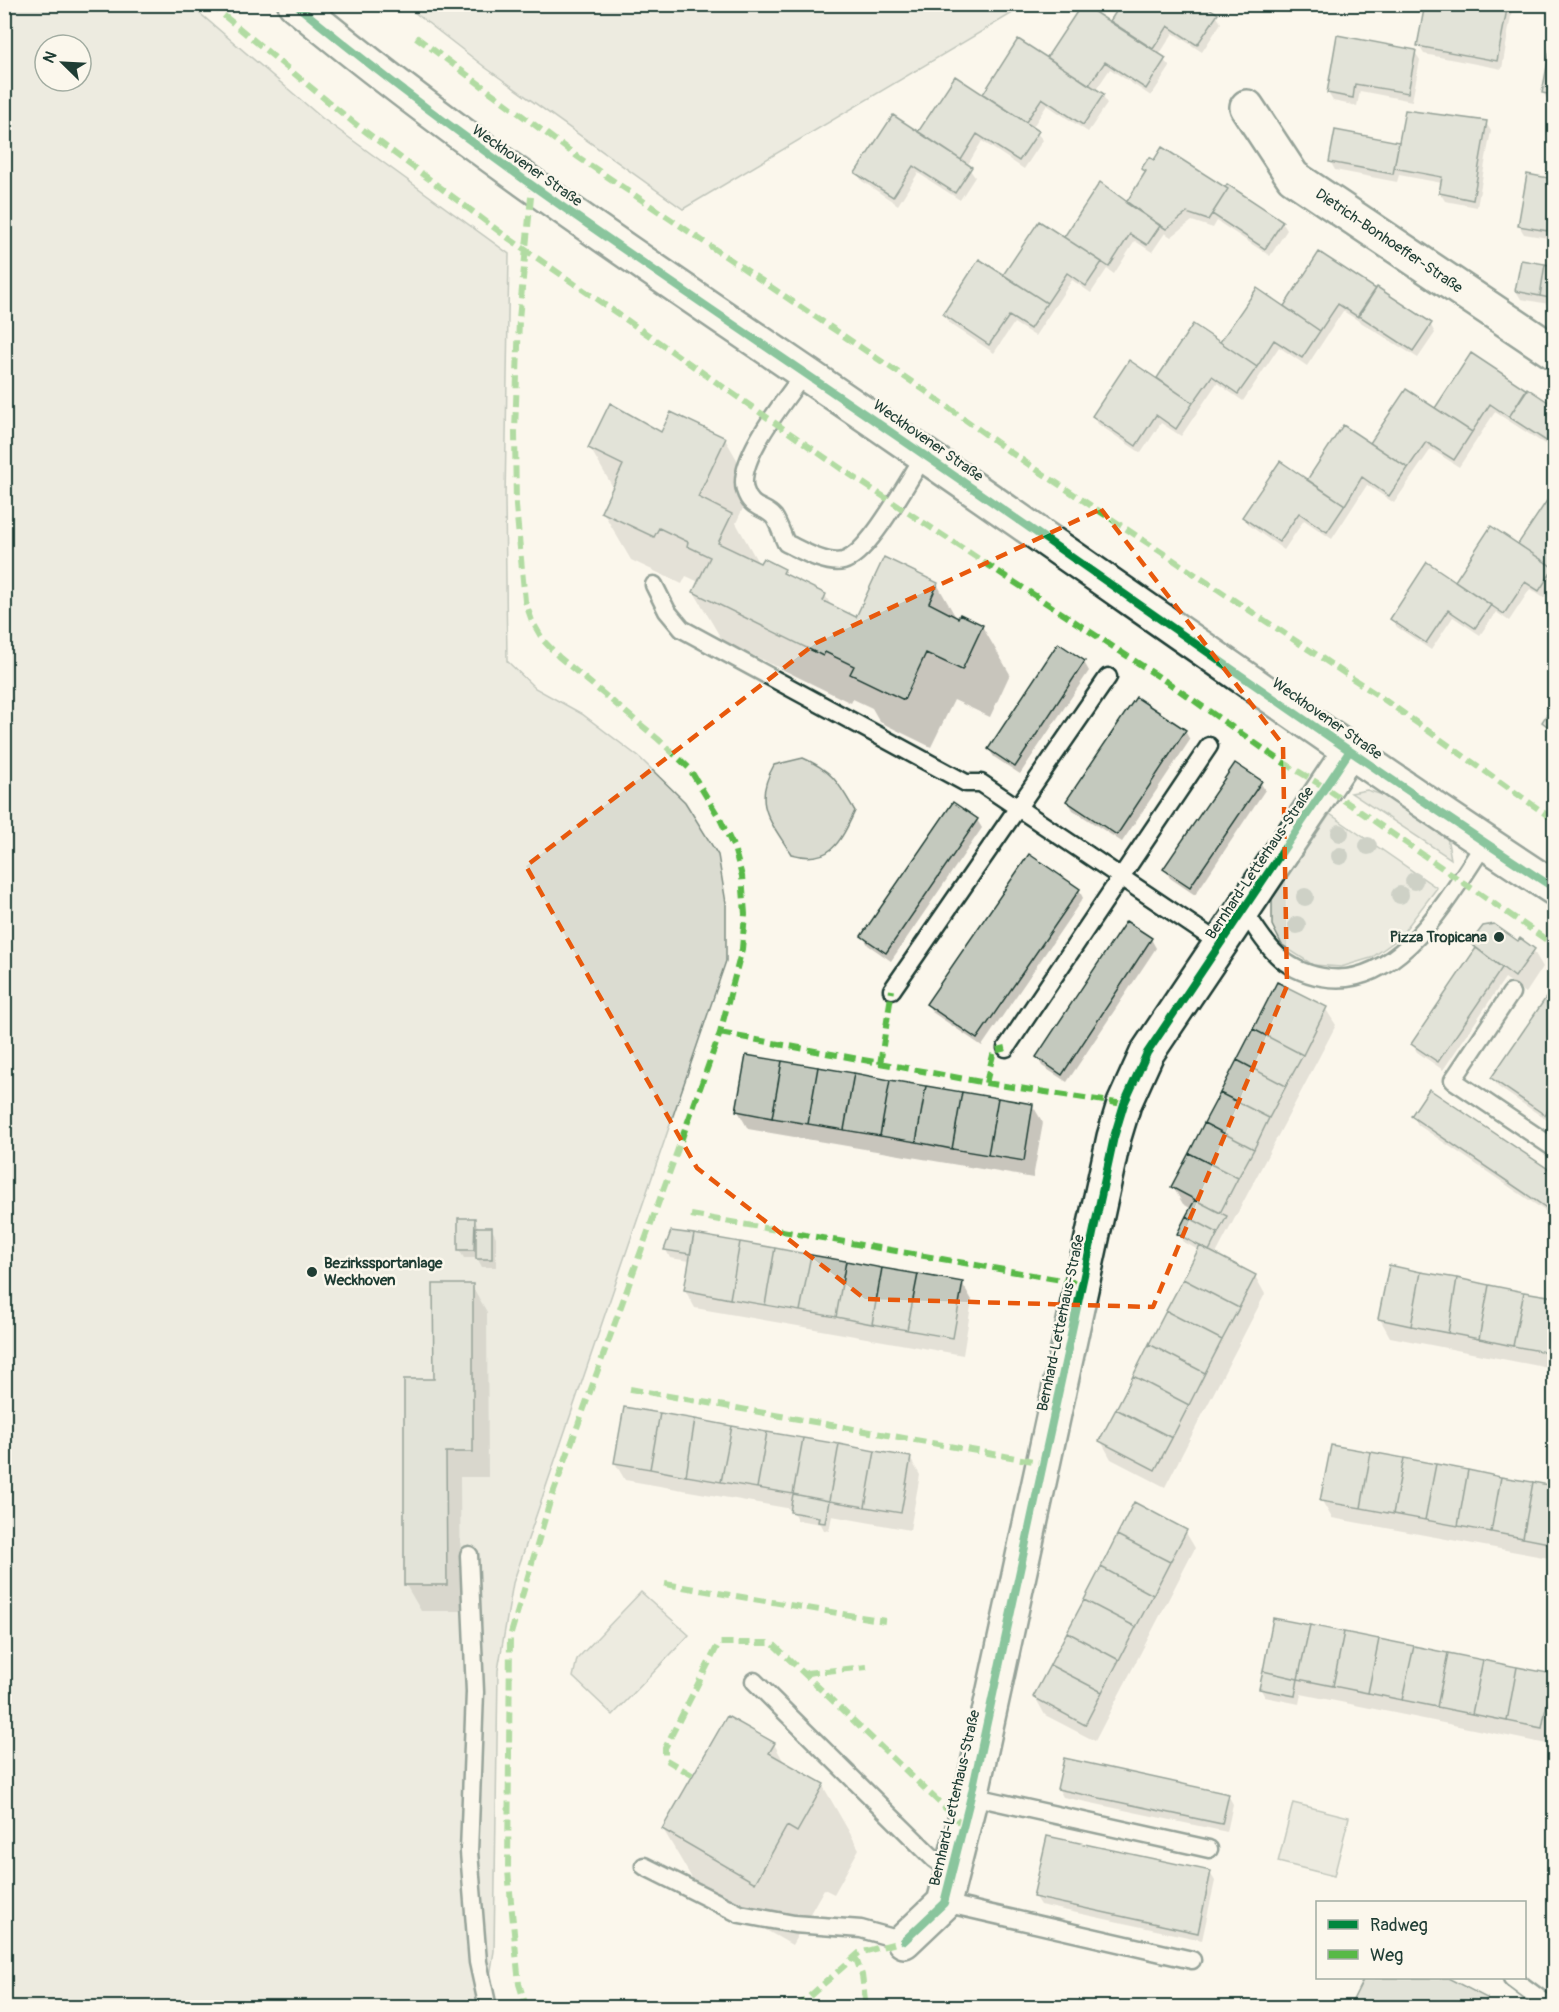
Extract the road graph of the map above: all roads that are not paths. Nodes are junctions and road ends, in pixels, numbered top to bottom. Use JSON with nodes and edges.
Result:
{"nodes":[{"id":1,"x":295,"y":4,"type":"edge"},
{"id":2,"x":1247,"y":107,"type":"dead end"},
{"id":3,"x":1554,"y":352,"type":"edge"},
{"id":4,"x":805,"y":372,"type":"junction"},
{"id":5,"x":925,"y":455,"type":"junction"},
{"id":6,"x":654,"y":585,"type":"dead end"},
{"id":7,"x":1108,"y":677,"type":"dead end"},
{"id":8,"x":1209,"y":746,"type":"dead end"},
{"id":9,"x":1349,"y":752,"type":"junction"},
{"id":10,"x":1019,"y":807,"type":"junction"},
{"id":11,"x":1485,"y":843,"type":"junction"},
{"id":12,"x":1121,"y":876,"type":"junction"},
{"id":13,"x":1554,"y":888,"type":"edge"},
{"id":14,"x":1244,"y":911,"type":"junction"},
{"id":15,"x":1222,"y":945,"type":"junction"},
{"id":16,"x":892,"y":990,"type":"dead end"},
{"id":17,"x":1511,"y":993,"type":"dead end"},
{"id":18,"x":1006,"y":1048,"type":"dead end"},
{"id":19,"x":1554,"y":1147,"type":"edge"},
{"id":20,"x":469,"y":1555,"type":"dead end"},
{"id":21,"x":754,"y":1681,"type":"dead end"},
{"id":22,"x":971,"y":1796,"type":"junction"},
{"id":23,"x":1209,"y":1849,"type":"dead end"},
{"id":24,"x":644,"y":1866,"type":"dead end"},
{"id":25,"x":952,"y":1872,"type":"junction"},
{"id":26,"x":944,"y":1903,"type":"junction"},
{"id":27,"x":904,"y":1941,"type":"joint"},
{"id":28,"x":1192,"y":1960,"type":"dead end"},
{"id":29,"x":1515,"y":1979,"type":"edge"},
{"id":30,"x":488,"y":2007,"type":"edge"},
{"id":31,"x":1552,"y":2007,"type":"edge"}],
"edges":[{"from":1,"to":4,"type":"street","name":"Weckhovener Straße"},
{"from":2,"to":3,"type":"street","name":"Dietrich-Bonhoeffer-Straße"},
{"from":4,"to":5,"type":"street","name":"Weckhovener Straße"},
{"from":4,"to":5,"type":"lane"},
{"from":5,"to":9,"type":"street","name":"Weckhovener Straße"},
{"from":6,"to":10,"type":"lane"},
{"from":7,"to":10,"type":"lane"},
{"from":8,"to":12,"type":"lane"},
{"from":9,"to":11,"type":"street","name":"Weckhovener Straße"},
{"from":9,"to":14,"type":"street","name":"Bernhard-Letterhaus-Straße"},
{"from":10,"to":12,"type":"lane"},
{"from":10,"to":16,"type":"lane"},
{"from":11,"to":13,"type":"street","name":"Weckhovener Straße"},
{"from":11,"to":14,"type":"lane"},
{"from":12,"to":15,"type":"lane"},
{"from":12,"to":18,"type":"lane"},
{"from":14,"to":15,"type":"street","name":"Bernhard-Letterhaus-Straße"},
{"from":15,"to":22,"type":"street","name":"Bernhard-Letterhaus-Straße"},
{"from":17,"to":19,"type":"lane"},
{"from":20,"to":30,"type":"lane"},
{"from":21,"to":25,"type":"lane"},
{"from":22,"to":23,"type":"lane"},
{"from":22,"to":25,"type":"street","name":"Bernhard-Letterhaus-Straße"},
{"from":24,"to":27,"type":"lane"},
{"from":25,"to":26,"type":"street","name":"Bernhard-Letterhaus-Straße"},
{"from":26,"to":27,"type":"street","name":"Bernhard-Letterhaus-Straße"},
{"from":26,"to":28,"type":"lane"},
{"from":29,"to":31,"type":"lane"}]}
